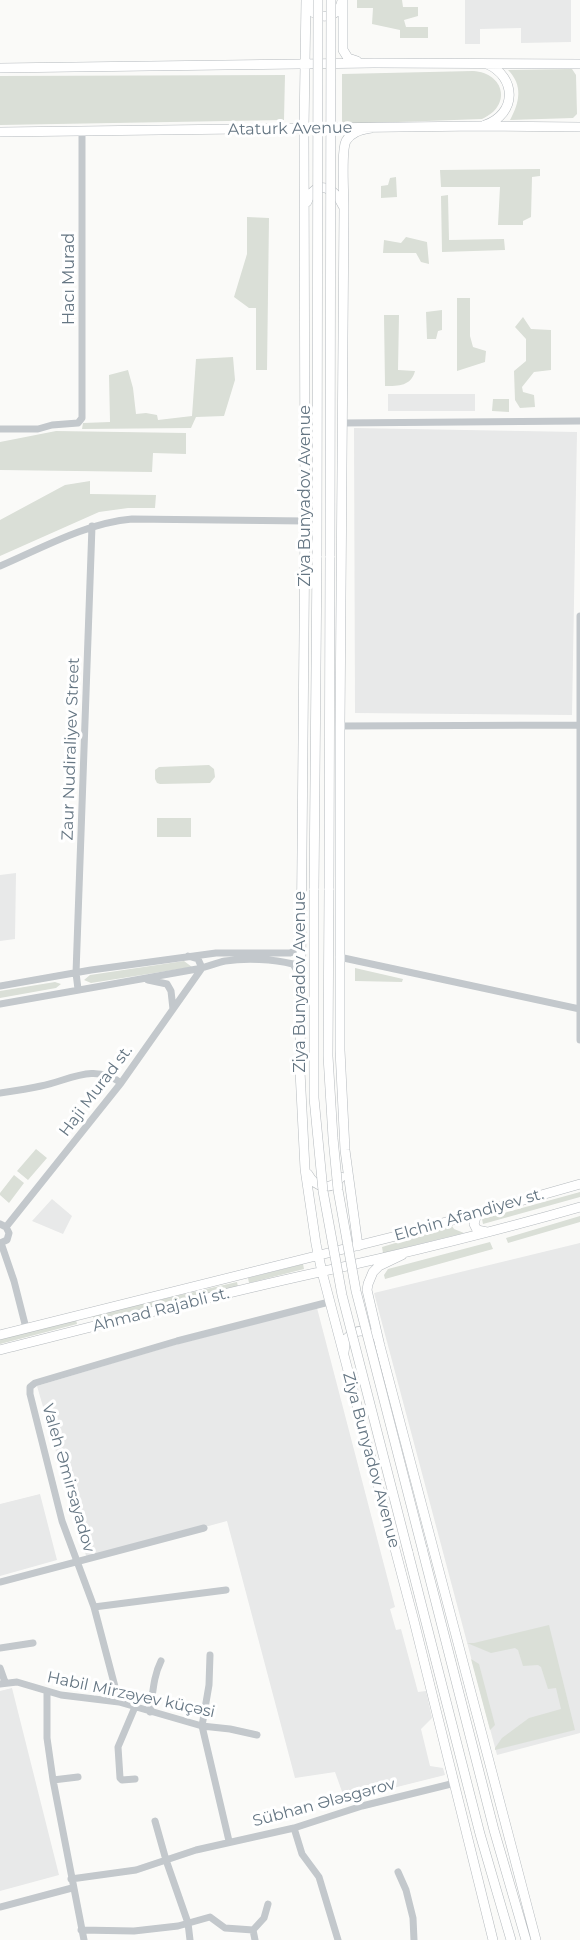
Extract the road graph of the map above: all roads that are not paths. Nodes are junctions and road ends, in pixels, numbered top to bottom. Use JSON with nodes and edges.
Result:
{"nodes":[{"id":1,"x":307,"y":0,"type":"edge"},
{"id":2,"x":318,"y":0,"type":"edge"},
{"id":3,"x":331,"y":0,"type":"edge"},
{"id":4,"x":342,"y":0,"type":"edge"},
{"id":5,"x":306,"y":48,"type":"junction"},
{"id":6,"x":374,"y":63,"type":"junction"},
{"id":7,"x":480,"y":63,"type":"junction"},
{"id":8,"x":580,"y":64,"type":"edge"},
{"id":9,"x":270,"y":65,"type":"junction"},
{"id":10,"x":305,"y":65,"type":"junction"},
{"id":11,"x":0,"y":68,"type":"edge"},
{"id":12,"x":480,"y":126,"type":"junction"},
{"id":13,"x":580,"y":127,"type":"edge"},
{"id":14,"x":371,"y":128,"type":"junction"},
{"id":15,"x":304,"y":129,"type":"junction"},
{"id":16,"x":82,"y":131,"type":"junction"},
{"id":17,"x":0,"y":132,"type":"edge"},
{"id":18,"x":344,"y":208,"type":"junction"},
{"id":19,"x":306,"y":213,"type":"junction"},
{"id":20,"x":580,"y":421,"type":"edge"},
{"id":21,"x":342,"y":423,"type":"junction"},
{"id":22,"x":0,"y":429,"type":"edge"},
{"id":23,"x":305,"y":520,"type":"junction"},
{"id":24,"x":92,"y":526,"type":"junction"},
{"id":25,"x":0,"y":566,"type":"edge"},
{"id":26,"x":580,"y":616,"type":"edge"},
{"id":27,"x":316,"y":635,"type":"junction"},
{"id":28,"x":330,"y":635,"type":"junction"},
{"id":29,"x":303,"y":724,"type":"junction"},
{"id":30,"x":579,"y":725,"type":"edge"},
{"id":31,"x":340,"y":726,"type":"junction"},
{"id":32,"x":314,"y":856,"type":"junction"},
{"id":33,"x":329,"y":858,"type":"junction"},
{"id":34,"x":300,"y":940,"type":"junction"},
{"id":35,"x":188,"y":956,"type":"junction"},
{"id":36,"x":339,"y":957,"type":"junction"},
{"id":37,"x":202,"y":968,"type":"junction"},
{"id":38,"x":76,"y":973,"type":"junction"},
{"id":39,"x":300,"y":976,"type":"junction"},
{"id":40,"x":139,"y":980,"type":"junction"},
{"id":41,"x":0,"y":986,"type":"edge"},
{"id":42,"x":78,"y":989,"type":"junction"},
{"id":43,"x":0,"y":1004,"type":"edge"},
{"id":44,"x":172,"y":1009,"type":"junction"},
{"id":45,"x":580,"y":1009,"type":"edge"},
{"id":46,"x":580,"y":1040,"type":"edge"},
{"id":47,"x":121,"y":1083,"type":"junction"},
{"id":48,"x":0,"y":1093,"type":"edge"},
{"id":49,"x":345,"y":1157,"type":"junction"},
{"id":50,"x":306,"y":1169,"type":"junction"},
{"id":51,"x":580,"y":1184,"type":"edge"},
{"id":52,"x":580,"y":1207,"type":"edge"},
{"id":53,"x":482,"y":1212,"type":"junction"},
{"id":54,"x":3,"y":1226,"type":"edge"},
{"id":55,"x":495,"y":1232,"type":"junction"},
{"id":56,"x":1,"y":1244,"type":"edge"},
{"id":57,"x":358,"y":1246,"type":"junction"},
{"id":58,"x":318,"y":1255,"type":"junction"},
{"id":59,"x":402,"y":1255,"type":"junction"},
{"id":60,"x":322,"y":1272,"type":"junction"},
{"id":61,"x":242,"y":1273,"type":"junction"},
{"id":62,"x":246,"y":1289,"type":"junction"},
{"id":63,"x":329,"y":1302,"type":"junction"},
{"id":64,"x":79,"y":1315,"type":"junction"},
{"id":65,"x":26,"y":1328,"type":"junction"},
{"id":66,"x":82,"y":1329,"type":"junction"},
{"id":67,"x":0,"y":1335,"type":"edge"},
{"id":68,"x":380,"y":1346,"type":"junction"},
{"id":69,"x":0,"y":1350,"type":"edge"},
{"id":70,"x":344,"y":1359,"type":"junction"},
{"id":71,"x":204,"y":1528,"type":"dead end"},
{"id":72,"x":76,"y":1561,"type":"junction"},
{"id":73,"x":0,"y":1582,"type":"edge"},
{"id":74,"x":225,"y":1590,"type":"dead end"},
{"id":75,"x":93,"y":1607,"type":"junction"},
{"id":76,"x":438,"y":1611,"type":"junction"},
{"id":77,"x":422,"y":1613,"type":"junction"},
{"id":78,"x":33,"y":1643,"type":"dead end"},
{"id":79,"x":0,"y":1648,"type":"edge"},
{"id":80,"x":461,"y":1653,"type":"junction"},
{"id":81,"x":210,"y":1655,"type":"dead end"},
{"id":82,"x":161,"y":1661,"type":"dead end"},
{"id":83,"x":0,"y":1668,"type":"edge"},
{"id":84,"x":3,"y":1683,"type":"edge"},
{"id":85,"x":47,"y":1692,"type":"junction"},
{"id":86,"x":119,"y":1702,"type":"junction"},
{"id":87,"x":135,"y":1707,"type":"junction"},
{"id":88,"x":436,"y":1710,"type":"junction"},
{"id":89,"x":150,"y":1712,"type":"junction"},
{"id":90,"x":202,"y":1726,"type":"junction"},
{"id":91,"x":257,"y":1735,"type":"dead end"},
{"id":92,"x":486,"y":1746,"type":"junction"},
{"id":93,"x":78,"y":1777,"type":"dead end"},
{"id":94,"x":135,"y":1779,"type":"dead end"},
{"id":95,"x":52,"y":1780,"type":"junction"},
{"id":96,"x":455,"y":1783,"type":"junction"},
{"id":97,"x":155,"y":1821,"type":"dead end"},
{"id":98,"x":294,"y":1828,"type":"junction"},
{"id":99,"x":494,"y":1830,"type":"junction"},
{"id":100,"x":480,"y":1834,"type":"junction"},
{"id":101,"x":229,"y":1841,"type":"junction"},
{"id":102,"x":166,"y":1860,"type":"junction"},
{"id":103,"x":398,"y":1872,"type":"dead end"},
{"id":104,"x":71,"y":1879,"type":"junction"},
{"id":105,"x":72,"y":1888,"type":"junction"},
{"id":106,"x":268,"y":1904,"type":"dead end"},
{"id":107,"x":0,"y":1906,"type":"edge"},
{"id":108,"x":188,"y":1923,"type":"junction"},
{"id":109,"x":81,"y":1930,"type":"junction"},
{"id":110,"x":254,"y":1930,"type":"junction"},
{"id":111,"x":84,"y":1940,"type":"edge"},
{"id":112,"x":190,"y":1940,"type":"edge"},
{"id":113,"x":255,"y":1940,"type":"edge"},
{"id":114,"x":338,"y":1940,"type":"edge"},
{"id":115,"x":414,"y":1940,"type":"edge"},
{"id":116,"x":493,"y":1940,"type":"edge"},
{"id":117,"x":511,"y":1940,"type":"edge"},
{"id":118,"x":526,"y":1940,"type":"edge"},
{"id":119,"x":536,"y":1940,"type":"edge"}],
"edges":[{"from":1,"to":4,"type":"main road"},
{"from":1,"to":5,"type":"main road","name":"Ziya Bunyadov Avenue"},
{"from":2,"to":27,"type":"main road","name":"Ziya Bunyadov Avenue","bridge":true},
{"from":3,"to":28,"type":"main road","name":"Ziya Bunyadov Avenue","bridge":true},
{"from":4,"to":6,"type":"main road"},
{"from":5,"to":9,"type":"main road"},
{"from":5,"to":10,"type":"main road","name":"Ziya Bunyadov Avenue"},
{"from":6,"to":7,"type":"main road"},
{"from":6,"to":10,"type":"main road"},
{"from":7,"to":8,"type":"main road"},
{"from":7,"to":12,"type":"main road"},
{"from":9,"to":10,"type":"main road"},
{"from":9,"to":11,"type":"main road"},
{"from":10,"to":15,"type":"main road","name":"Ziya Bunyadov Avenue"},
{"from":12,"to":13,"type":"main road","name":"Ataturk Avenue"},
{"from":12,"to":14,"type":"main road","name":"Ataturk Avenue"},
{"from":14,"to":15,"type":"main road","name":"Ataturk Avenue"},
{"from":14,"to":18,"type":"main road"},
{"from":15,"to":16,"type":"main road","name":"Ataturk Avenue"},
{"from":15,"to":19,"type":"main road","name":"Ziya Bunyadov Avenue"},
{"from":16,"to":17,"type":"main road","name":"Ataturk Avenue"},
{"from":16,"to":22,"type":"street","name":"Hacı Murad"},
{"from":18,"to":19,"type":"main road"},
{"from":18,"to":21,"type":"main road"},
{"from":19,"to":23,"type":"main road","name":"Ziya Bunyadov Avenue"},
{"from":20,"to":21,"type":"street"},
{"from":21,"to":31,"type":"main road"},
{"from":23,"to":24,"type":"street"},
{"from":23,"to":29,"type":"main road","name":"Ziya Bunyadov Avenue"},
{"from":24,"to":25,"type":"street"},
{"from":24,"to":38,"type":"street","name":"Zaur Nudiraliyev Street"},
{"from":26,"to":30,"type":"street"},
{"from":27,"to":29,"type":"main road"},
{"from":27,"to":32,"type":"main road","name":"Ziya Bunyadov Avenue"},
{"from":28,"to":31,"type":"main road"},
{"from":28,"to":33,"type":"main road","name":"Ziya Bunyadov Avenue"},
{"from":29,"to":32,"type":"main road"},
{"from":29,"to":34,"type":"main road","name":"Ziya Bunyadov Avenue"},
{"from":30,"to":31,"type":"street"},
{"from":30,"to":45,"type":"street"},
{"from":31,"to":33,"type":"main road"},
{"from":31,"to":36,"type":"main road"},
{"from":32,"to":77,"type":"main road","name":"Ziya Bunyadov Avenue","bridge":true},
{"from":33,"to":76,"type":"main road","name":"Ziya Bunyadov Avenue","bridge":true},
{"from":34,"to":35,"type":"street"},
{"from":34,"to":39,"type":"main road","name":"Ziya Bunyadov Avenue"},
{"from":35,"to":37,"type":"street"},
{"from":35,"to":38,"type":"street"},
{"from":36,"to":45,"type":"street"},
{"from":36,"to":49,"type":"main road"},
{"from":37,"to":39,"type":"street"},
{"from":37,"to":40,"type":"street"},
{"from":37,"to":44,"type":"street","name":"Haji Murad st."},
{"from":38,"to":41,"type":"street"},
{"from":38,"to":42,"type":"street","name":"Zaur Nudiraliyev Street"},
{"from":39,"to":50,"type":"main road","name":"Ziya Bunyadov Avenue"},
{"from":40,"to":42,"type":"street"},
{"from":40,"to":44,"type":"street"},
{"from":42,"to":43,"type":"street"},
{"from":44,"to":47,"type":"street","name":"Haji Murad st."},
{"from":45,"to":46,"type":"street"},
{"from":47,"to":48,"type":"street"},
{"from":47,"to":54,"type":"street","name":"Haji Murad st."},
{"from":49,"to":50,"type":"main road"},
{"from":49,"to":57,"type":"main road"},
{"from":50,"to":58,"type":"main road","name":"Ziya Bunyadov Avenue"},
{"from":51,"to":53,"type":"main road","name":"Elchin Afandiyev st."},
{"from":52,"to":55,"type":"main road","name":"Elchin Afandiyev st."},
{"from":53,"to":55,"type":"main road"},
{"from":53,"to":57,"type":"main road","name":"Elchin Afandiyev st."},
{"from":54,"to":56,"type":"street"},
{"from":55,"to":59,"type":"main road","name":"Elchin Afandiyev st."},
{"from":56,"to":65,"type":"street"},
{"from":57,"to":58,"type":"main road","name":"Elchin Afandiyev st."},
{"from":58,"to":60,"type":"main road","name":"Ziya Bunyadov Avenue"},
{"from":58,"to":61,"type":"main road","name":"Ahmad Rajabli st."},
{"from":59,"to":60,"type":"main road","name":"Elchin Afandiyev st."},
{"from":59,"to":68,"type":"main road"},
{"from":60,"to":62,"type":"main road","name":"Ahmad Rajabli st."},
{"from":60,"to":63,"type":"main road","name":"Ziya Bunyadov Avenue"},
{"from":61,"to":62,"type":"main road"},
{"from":61,"to":64,"type":"main road","name":"Ahmad Rajabli st."},
{"from":62,"to":66,"type":"main road","name":"Ahmad Rajabli st."},
{"from":63,"to":70,"type":"main road","name":"Ziya Bunyadov Avenue"},
{"from":63,"to":72,"type":"street","name":"Valeh Əmirsayadov"},
{"from":64,"to":65,"type":"main road","name":"Ahmad Rajabli st."},
{"from":64,"to":66,"type":"main road"},
{"from":65,"to":67,"type":"main road","name":"Ahmad Rajabli st."},
{"from":66,"to":69,"type":"main road","name":"Ahmad Rajabli st."},
{"from":68,"to":70,"type":"main road"},
{"from":68,"to":80,"type":"main road"},
{"from":70,"to":88,"type":"main road","name":"Ziya Bunyadov Avenue"},
{"from":71,"to":72,"type":"street"},
{"from":72,"to":73,"type":"street"},
{"from":72,"to":75,"type":"street","name":"Valeh Əmirsayadov"},
{"from":74,"to":75,"type":"street"},
{"from":75,"to":86,"type":"street","name":"Valeh Əmirsayadov"},
{"from":76,"to":80,"type":"main road"},
{"from":76,"to":99,"type":"main road","name":"Ziya Bunyadov Avenue"},
{"from":77,"to":88,"type":"main road"},
{"from":77,"to":100,"type":"main road","name":"Ziya Bunyadov Avenue"},
{"from":78,"to":79,"type":"street"},
{"from":80,"to":92,"type":"main road"},
{"from":81,"to":90,"type":"street"},
{"from":82,"to":89,"type":"street"},
{"from":83,"to":84,"type":"street"},
{"from":84,"to":85,"type":"street","name":"Habil Mirzəyev küçəsi"},
{"from":85,"to":86,"type":"street","name":"Habil Mirzəyev küçəsi"},
{"from":85,"to":95,"type":"street"},
{"from":86,"to":87,"type":"street","name":"Habil Mirzəyev küçəsi"},
{"from":87,"to":89,"type":"street","name":"Habil Mirzəyev küçəsi"},
{"from":87,"to":94,"type":"street"},
{"from":88,"to":96,"type":"main road","name":"Ziya Bunyadov Avenue"},
{"from":89,"to":90,"type":"street","name":"Habil Mirzəyev küçəsi"},
{"from":90,"to":91,"type":"street","name":"Habil Mirzəyev küçəsi"},
{"from":90,"to":101,"type":"street"},
{"from":92,"to":99,"type":"main road"},
{"from":92,"to":119,"type":"main road"},
{"from":93,"to":95,"type":"street"},
{"from":95,"to":104,"type":"street"},
{"from":96,"to":98,"type":"street","name":"Sübhan Ələsgərov"},
{"from":96,"to":100,"type":"main road"},
{"from":96,"to":116,"type":"main road","name":"Ziya Bunyadov Avenue"},
{"from":97,"to":102,"type":"street"},
{"from":98,"to":101,"type":"street","name":"Sübhan Ələsgərov"},
{"from":98,"to":114,"type":"street"},
{"from":99,"to":118,"type":"main road","name":"Ziya Bunyadov Avenue"},
{"from":100,"to":117,"type":"main road","name":"Ziya Bunyadov Avenue"},
{"from":101,"to":102,"type":"street","name":"Sübhan Ələsgərov"},
{"from":102,"to":104,"type":"street","name":"Sübhan Ələsgərov"},
{"from":102,"to":108,"type":"street"},
{"from":103,"to":115,"type":"street"},
{"from":104,"to":105,"type":"street"},
{"from":105,"to":107,"type":"street"},
{"from":105,"to":109,"type":"street"},
{"from":106,"to":110,"type":"street"},
{"from":108,"to":109,"type":"street"},
{"from":108,"to":110,"type":"street"},
{"from":108,"to":112,"type":"street"},
{"from":109,"to":111,"type":"street"},
{"from":110,"to":113,"type":"street"}]}
